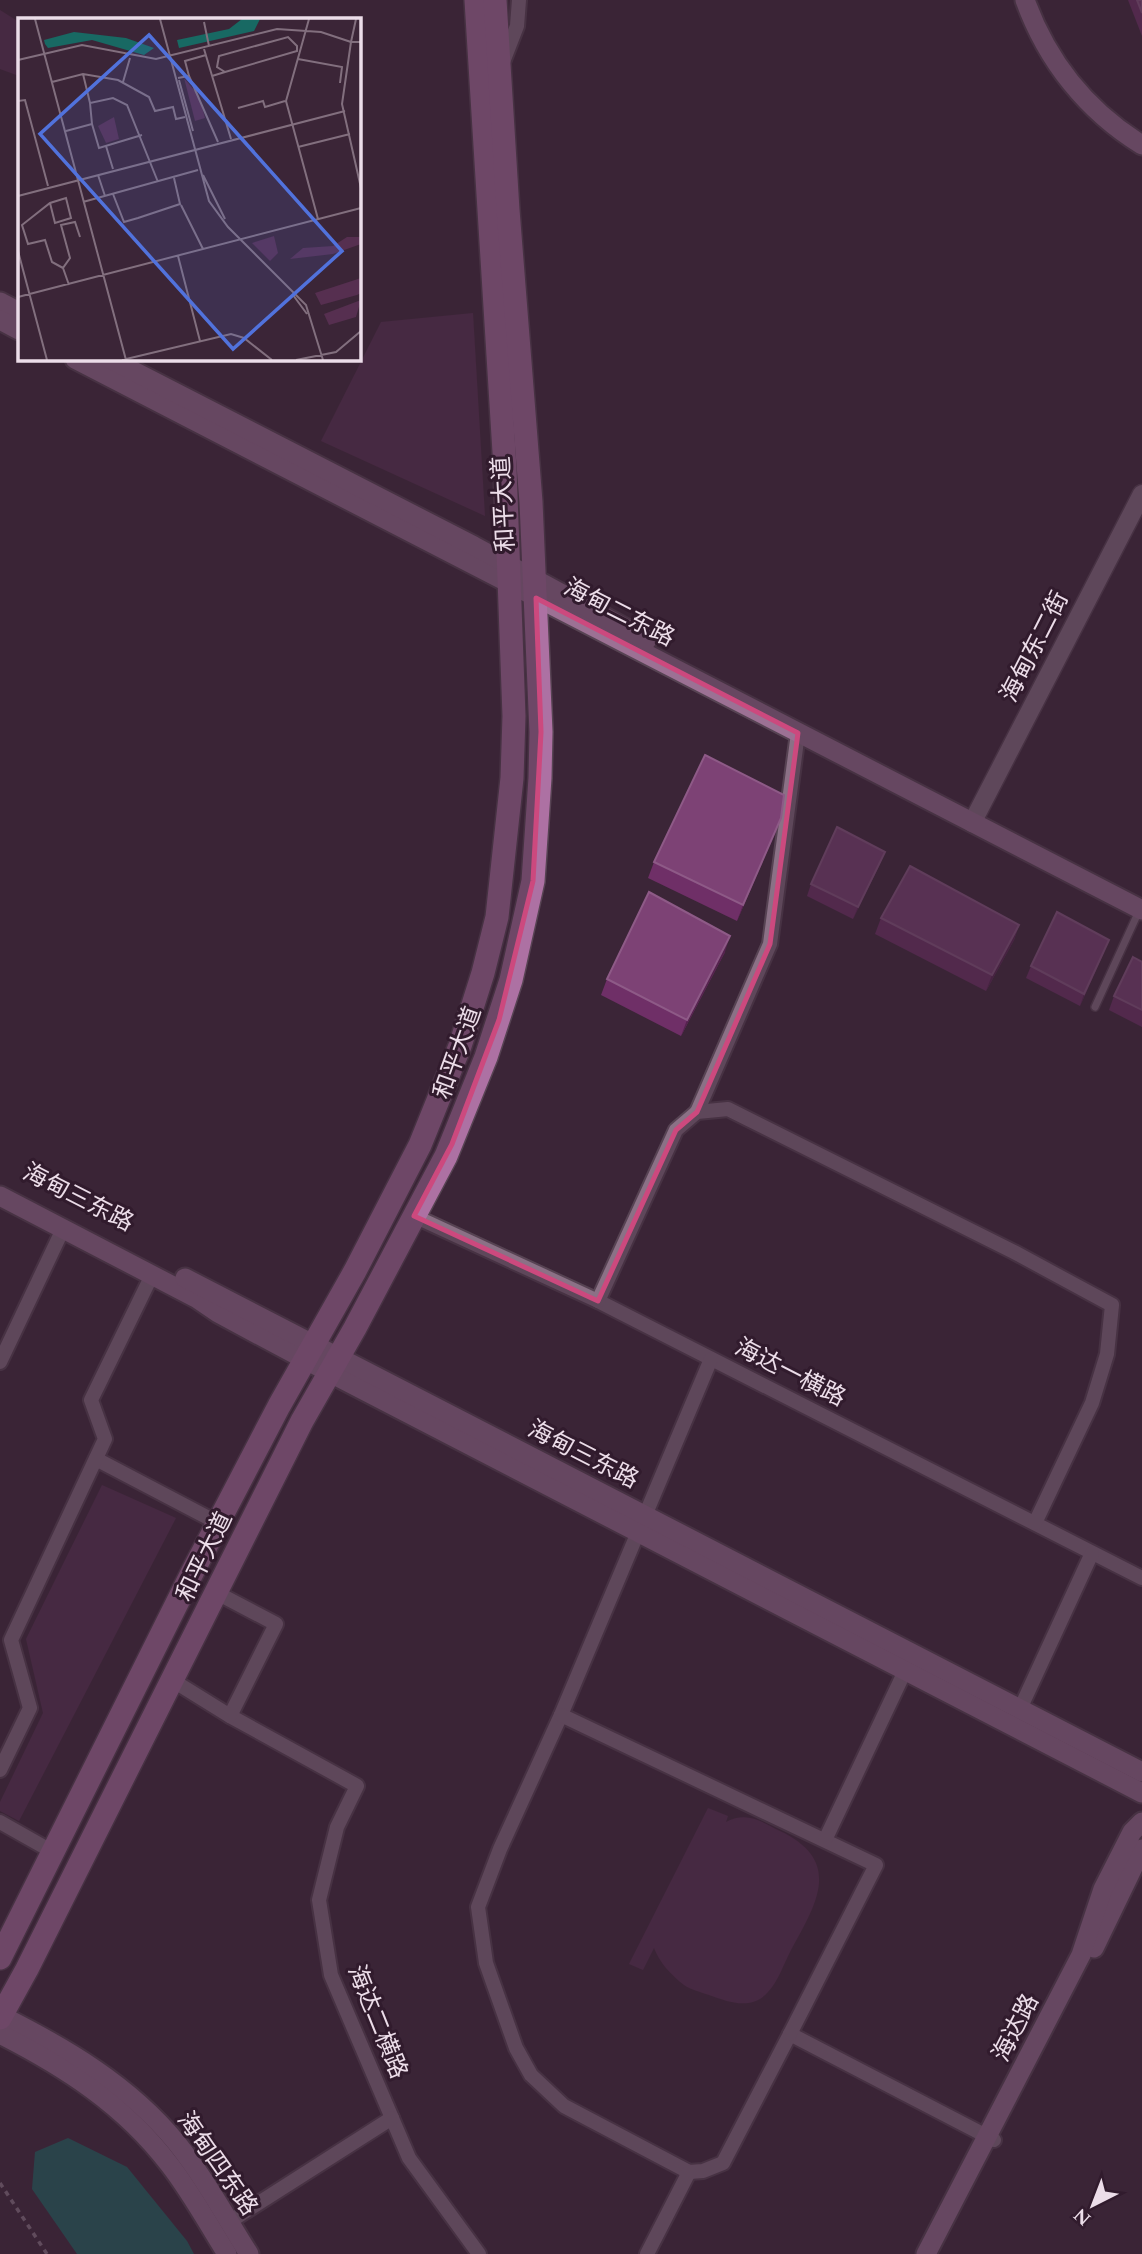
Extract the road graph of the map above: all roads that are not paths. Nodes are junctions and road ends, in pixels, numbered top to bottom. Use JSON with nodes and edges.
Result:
{"nodes":[{"id":1,"x":476,"y":0,"type":"edge"},
{"id":2,"x":495,"y":0,"type":"edge"},
{"id":3,"x":519,"y":0,"type":"edge"},
{"id":4,"x":1024,"y":0,"type":"edge"},
{"id":5,"x":1037,"y":0,"type":"edge"},
{"id":6,"x":499,"y":72,"type":"junction"},
{"id":7,"x":1142,"y":133,"type":"edge"},
{"id":8,"x":1142,"y":145,"type":"edge"},
{"id":9,"x":0,"y":302,"type":"edge"},
{"id":10,"x":18,"y":311,"type":"edge"},
{"id":11,"x":0,"y":320,"type":"edge"},
{"id":12,"x":18,"y":329,"type":"edge"},
{"id":13,"x":77,"y":360,"type":"edge"},
{"id":14,"x":112,"y":360,"type":"edge"},
{"id":15,"x":1142,"y":494,"type":"edge"},
{"id":16,"x":1142,"y":512,"type":"edge"},
{"id":17,"x":509,"y":575,"type":"junction"},
{"id":18,"x":535,"y":588,"type":"junction"},
{"id":19,"x":798,"y":733,"type":"junction"},
{"id":20,"x":979,"y":819,"type":"junction"},
{"id":21,"x":1142,"y":905,"type":"edge"},
{"id":22,"x":1094,"y":1007,"type":"dead end"},
{"id":23,"x":697,"y":1112,"type":"junction"},
{"id":24,"x":0,"y":1186,"type":"edge"},
{"id":25,"x":0,"y":1196,"type":"edge"},
{"id":26,"x":414,"y":1216,"type":"junction"},
{"id":27,"x":63,"y":1229,"type":"junction"},
{"id":28,"x":152,"y":1275,"type":"junction"},
{"id":29,"x":598,"y":1301,"type":"junction"},
{"id":30,"x":311,"y":1352,"type":"junction"},
{"id":31,"x":711,"y":1359,"type":"junction"},
{"id":32,"x":0,"y":1362,"type":"edge"},
{"id":33,"x":335,"y":1365,"type":"junction"},
{"id":34,"x":96,"y":1459,"type":"junction"},
{"id":35,"x":218,"y":1523,"type":"junction"},
{"id":36,"x":1035,"y":1523,"type":"junction"},
{"id":37,"x":643,"y":1524,"type":"junction"},
{"id":38,"x":1092,"y":1553,"type":"junction"},
{"id":39,"x":1142,"y":1578,"type":"edge"},
{"id":40,"x":217,"y":1593,"type":"junction"},
{"id":41,"x":905,"y":1671,"type":"junction"},
{"id":42,"x":172,"y":1680,"type":"junction"},
{"id":43,"x":1020,"y":1709,"type":"junction"},
{"id":44,"x":561,"y":1715,"type":"junction"},
{"id":45,"x":230,"y":1716,"type":"junction"},
{"id":46,"x":0,"y":1770,"type":"edge"},
{"id":47,"x":1142,"y":1772,"type":"edge"},
{"id":48,"x":1142,"y":1793,"type":"edge"},
{"id":49,"x":0,"y":1822,"type":"edge"},
{"id":50,"x":1142,"y":1822,"type":"edge"},
{"id":51,"x":825,"y":1840,"type":"junction"},
{"id":52,"x":1142,"y":1849,"type":"edge"},
{"id":53,"x":53,"y":1852,"type":"junction"},
{"id":54,"x":0,"y":1958,"type":"edge"},
{"id":55,"x":0,"y":2021,"type":"edge"},
{"id":56,"x":790,"y":2034,"type":"junction"},
{"id":57,"x":392,"y":2118,"type":"junction"},
{"id":58,"x":991,"y":2138,"type":"junction"},
{"id":59,"x":689,"y":2172,"type":"junction"},
{"id":60,"x":229,"y":2222,"type":"junction"},
{"id":61,"x":227,"y":2254,"type":"edge"},
{"id":62,"x":249,"y":2254,"type":"edge"},
{"id":63,"x":479,"y":2254,"type":"edge"},
{"id":64,"x":647,"y":2254,"type":"edge"},
{"id":65,"x":926,"y":2254,"type":"edge"},
{"id":66,"x":936,"y":2254,"type":"edge"}],
"edges":[{"from":1,"to":17,"type":"main road","name":"和平大道"},
{"from":2,"to":6,"type":"main road","name":"和平大道"},
{"from":3,"to":6,"type":"street"},
{"from":4,"to":8,"type":"main road"},
{"from":5,"to":7,"type":"main road"},
{"from":6,"to":18,"type":"main road","name":"和平大道"},
{"from":9,"to":10,"type":"main road"},
{"from":11,"to":12,"type":"main road"},
{"from":13,"to":17,"type":"main road","name":"海甸二东路"},
{"from":14,"to":17,"type":"main road","name":"海甸二东路"},
{"from":15,"to":20,"type":"street","name":"海甸东二街"},
{"from":16,"to":20,"type":"street","name":"海甸东二街"},
{"from":17,"to":18,"type":"main road","name":"海甸二东路"},
{"from":17,"to":30,"type":"main road","name":"和平大道"},
{"from":18,"to":19,"type":"main road","name":"海甸二东路"},
{"from":18,"to":20,"type":"main road","name":"海甸二东路"},
{"from":18,"to":26,"type":"main road","name":"和平大道"},
{"from":19,"to":20,"type":"main road","name":"海甸二东路"},
{"from":19,"to":23,"type":"street"},
{"from":20,"to":21,"type":"main road","name":"海甸二东路"},
{"from":21,"to":22,"type":"lane"},
{"from":23,"to":29,"type":"street"},
{"from":23,"to":36,"type":"street"},
{"from":24,"to":30,"type":"main road","name":"海甸三东路"},
{"from":25,"to":27,"type":"main road"},
{"from":26,"to":29,"type":"street","name":"海达一横路"},
{"from":26,"to":33,"type":"main road","name":"和平大道"},
{"from":27,"to":28,"type":"main road"},
{"from":27,"to":32,"type":"street"},
{"from":28,"to":30,"type":"main road"},
{"from":28,"to":34,"type":"street"},
{"from":29,"to":31,"type":"street","name":"海达一横路"},
{"from":30,"to":33,"type":"main road"},
{"from":30,"to":35,"type":"main road","name":"和平大道"},
{"from":31,"to":36,"type":"street","name":"海达一横路"},
{"from":31,"to":37,"type":"street"},
{"from":33,"to":37,"type":"main road"},
{"from":33,"to":40,"type":"main road","name":"和平大道"},
{"from":34,"to":35,"type":"street"},
{"from":34,"to":46,"type":"street"},
{"from":35,"to":53,"type":"main road","name":"和平大道"},
{"from":36,"to":38,"type":"street","name":"海达一横路"},
{"from":37,"to":41,"type":"main road"},
{"from":37,"to":43,"type":"main road","name":"海甸三东路"},
{"from":37,"to":44,"type":"street"},
{"from":38,"to":39,"type":"street","name":"海达一横路"},
{"from":38,"to":43,"type":"street"},
{"from":40,"to":42,"type":"main road","name":"和平大道"},
{"from":40,"to":45,"type":"street"},
{"from":41,"to":48,"type":"main road"},
{"from":41,"to":51,"type":"street"},
{"from":42,"to":45,"type":"street"},
{"from":42,"to":55,"type":"main road","name":"和平大道"},
{"from":43,"to":47,"type":"main road","name":"海甸三东路"},
{"from":44,"to":51,"type":"street"},
{"from":44,"to":59,"type":"street"},
{"from":45,"to":57,"type":"street","name":"海达二横路"},
{"from":49,"to":53,"type":"street"},
{"from":50,"to":58,"type":"main road","name":"海达路"},
{"from":51,"to":56,"type":"street"},
{"from":52,"to":58,"type":"main road","name":"海达路"},
{"from":53,"to":54,"type":"main road","name":"和平大道"},
{"from":55,"to":60,"type":"main road","name":"海甸四东路"},
{"from":55,"to":61,"type":"main road","name":"海甸四东路"},
{"from":56,"to":58,"type":"street"},
{"from":56,"to":59,"type":"street"},
{"from":57,"to":60,"type":"street"},
{"from":57,"to":63,"type":"street","name":"海达二横路"},
{"from":58,"to":65,"type":"main road","name":"海达路"},
{"from":58,"to":66,"type":"main road","name":"海达路"},
{"from":59,"to":64,"type":"street"},
{"from":60,"to":62,"type":"main road","name":"海甸四东路"}]}
